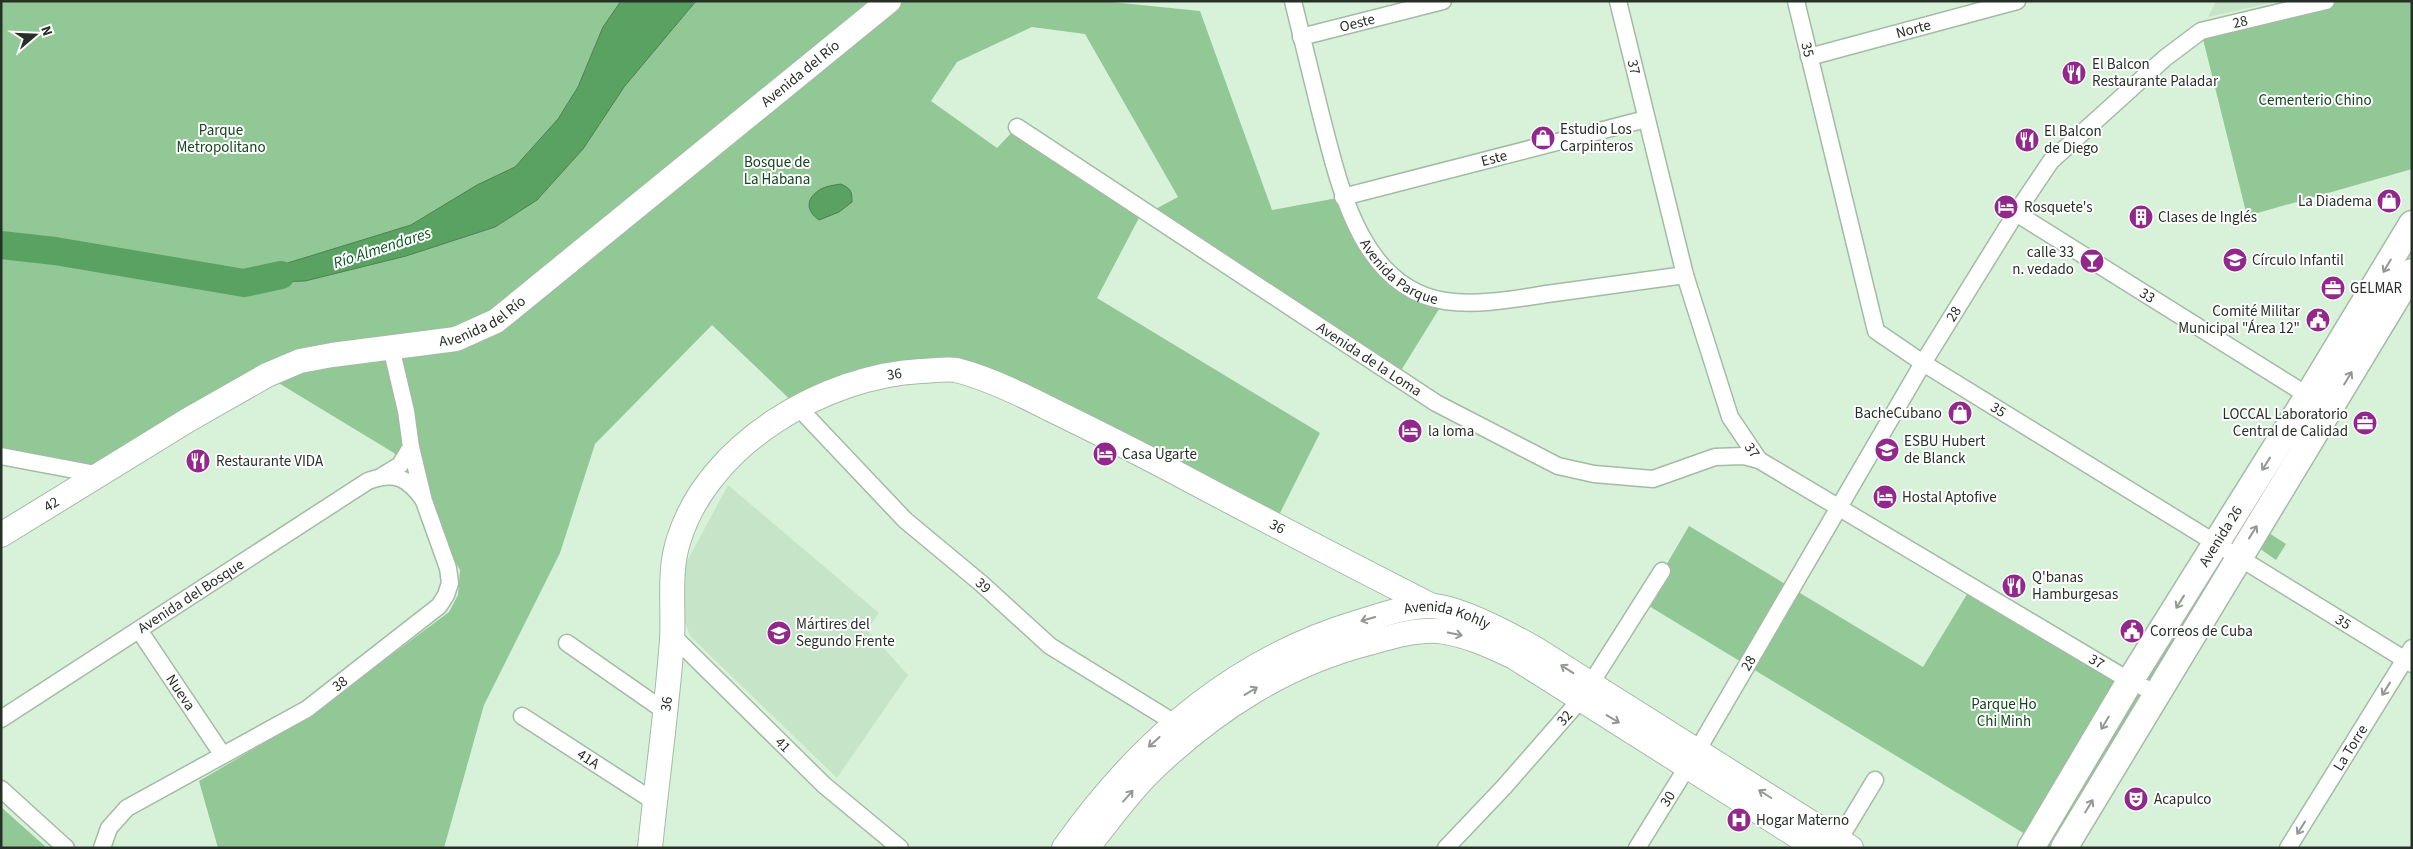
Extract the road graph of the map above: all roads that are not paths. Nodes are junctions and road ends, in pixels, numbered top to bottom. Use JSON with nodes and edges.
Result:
{"nodes":[{"id":1,"x":888,"y":1,"type":"edge"},
{"id":2,"x":1292,"y":1,"type":"edge"},
{"id":3,"x":1442,"y":1,"type":"edge"},
{"id":4,"x":1618,"y":1,"type":"edge"},
{"id":5,"x":1796,"y":1,"type":"edge"},
{"id":6,"x":2017,"y":1,"type":"edge"},
{"id":7,"x":2326,"y":1,"type":"edge"},
{"id":8,"x":1301,"y":37,"type":"junction"},
{"id":9,"x":1808,"y":57,"type":"junction"},
{"id":10,"x":1646,"y":119,"type":"junction"},
{"id":11,"x":1017,"y":127,"type":"dead end"},
{"id":12,"x":1343,"y":197,"type":"junction"},
{"id":13,"x":2016,"y":212,"type":"junction"},
{"id":14,"x":2412,"y":224,"type":"edge"},
{"id":15,"x":2412,"y":272,"type":"edge"},
{"id":16,"x":1685,"y":275,"type":"junction"},
{"id":17,"x":391,"y":347,"type":"junction"},
{"id":18,"x":1924,"y":363,"type":"junction"},
{"id":19,"x":2319,"y":403,"type":"junction"},
{"id":20,"x":797,"y":406,"type":"junction"},
{"id":21,"x":411,"y":446,"type":"junction"},
{"id":22,"x":1,"y":456,"type":"edge"},
{"id":23,"x":1759,"y":460,"type":"junction"},
{"id":24,"x":101,"y":475,"type":"junction"},
{"id":25,"x":382,"y":476,"type":"junction"},
{"id":26,"x":424,"y":501,"type":"junction"},
{"id":27,"x":1840,"y":508,"type":"junction"},
{"id":28,"x":1,"y":535,"type":"edge"},
{"id":29,"x":2228,"y":550,"type":"junction"},
{"id":30,"x":1662,"y":571,"type":"dead end"},
{"id":31,"x":1388,"y":584,"type":"junction"},
{"id":32,"x":1432,"y":606,"type":"junction"},
{"id":33,"x":1402,"y":610,"type":"junction"},
{"id":34,"x":139,"y":630,"type":"junction"},
{"id":35,"x":1414,"y":633,"type":"junction"},
{"id":36,"x":672,"y":635,"type":"junction"},
{"id":37,"x":567,"y":643,"type":"dead end"},
{"id":38,"x":2409,"y":657,"type":"edge"},
{"id":39,"x":1282,"y":662,"type":"junction"},
{"id":40,"x":2130,"y":681,"type":"junction"},
{"id":41,"x":1585,"y":692,"type":"junction"},
{"id":42,"x":2156,"y":693,"type":"junction"},
{"id":43,"x":666,"y":712,"type":"junction"},
{"id":44,"x":522,"y":716,"type":"dead end"},
{"id":45,"x":1,"y":719,"type":"edge"},
{"id":46,"x":1184,"y":729,"type":"junction"},
{"id":47,"x":222,"y":754,"type":"junction"},
{"id":48,"x":1693,"y":759,"type":"junction"},
{"id":49,"x":1875,"y":780,"type":"dead end"},
{"id":50,"x":1,"y":788,"type":"edge"},
{"id":51,"x":655,"y":802,"type":"junction"},
{"id":52,"x":1096,"y":822,"type":"junction"},
{"id":53,"x":1841,"y":845,"type":"edge"},
{"id":54,"x":66,"y":848,"type":"edge"},
{"id":55,"x":102,"y":848,"type":"edge"},
{"id":56,"x":650,"y":848,"type":"edge"},
{"id":57,"x":900,"y":848,"type":"edge"},
{"id":58,"x":1064,"y":848,"type":"edge"},
{"id":59,"x":1086,"y":848,"type":"edge"},
{"id":60,"x":1446,"y":848,"type":"edge"},
{"id":61,"x":1637,"y":848,"type":"edge"},
{"id":62,"x":1816,"y":848,"type":"edge"},
{"id":63,"x":2031,"y":848,"type":"edge"},
{"id":64,"x":2064,"y":848,"type":"edge"},
{"id":65,"x":2288,"y":848,"type":"edge"}],
"edges":[{"from":1,"to":17,"type":"street","name":"Avenida del Río"},
{"from":2,"to":8,"type":"street","name":"Avenida Parque"},
{"from":3,"to":8,"type":"street","name":"Oeste"},
{"from":4,"to":10,"type":"street","name":"37"},
{"from":5,"to":9,"type":"street","name":"35"},
{"from":6,"to":9,"type":"street","name":"Norte"},
{"from":7,"to":13,"type":"street","name":"28"},
{"from":8,"to":12,"type":"street","name":"Avenida Parque"},
{"from":9,"to":18,"type":"street","name":"35"},
{"from":10,"to":12,"type":"street","name":"Este"},
{"from":10,"to":16,"type":"street","name":"37"},
{"from":11,"to":23,"type":"street","name":"Avenida de la Loma"},
{"from":12,"to":16,"type":"street","name":"Avenida Parque"},
{"from":13,"to":18,"type":"street","name":"28"},
{"from":13,"to":19,"type":"street","name":"33"},
{"from":14,"to":19,"type":"main road","name":"Avenida 26","one_way":true},
{"from":19,"to":15,"type":"main road","name":"Avenida 26","one_way":true},
{"from":16,"to":23,"type":"street","name":"37"},
{"from":17,"to":21,"type":"street"},
{"from":17,"to":24,"type":"street","name":"Avenida del Río"},
{"from":18,"to":27,"type":"street","name":"28"},
{"from":18,"to":29,"type":"street","name":"35"},
{"from":19,"to":29,"type":"main road","name":"Avenida 26"},
{"from":20,"to":31,"type":"street","name":"36"},
{"from":20,"to":36,"type":"street","name":"36"},
{"from":20,"to":46,"type":"street","name":"39"},
{"from":21,"to":25,"type":"street","name":"Avenida del Bosque"},
{"from":21,"to":26,"type":"street","name":"38"},
{"from":22,"to":24,"type":"street"},
{"from":23,"to":27,"type":"street","name":"37"},
{"from":24,"to":28,"type":"street","name":"42"},
{"from":25,"to":26,"type":"street"},
{"from":25,"to":34,"type":"street","name":"Avenida del Bosque"},
{"from":26,"to":47,"type":"street","name":"38"},
{"from":27,"to":40,"type":"street","name":"37"},
{"from":27,"to":48,"type":"street","name":"28"},
{"from":29,"to":38,"type":"street","name":"35"},
{"from":29,"to":40,"type":"main road","name":"Avenida 26","one_way":true},
{"from":29,"to":42,"type":"main road","name":"Avenida 26"},
{"from":30,"to":41,"type":"street","name":"32"},
{"from":31,"to":32,"type":"street","name":"36"},
{"from":31,"to":33,"type":"street"},
{"from":32,"to":33,"type":"street","name":"Avenida Kohly"},
{"from":41,"to":32,"type":"street","name":"Avenida Kohly","one_way":true},
{"from":33,"to":35,"type":"street"},
{"from":33,"to":39,"type":"street","name":"Avenida Kohly","one_way":true},
{"from":34,"to":45,"type":"street","name":"Avenida del Bosque"},
{"from":34,"to":47,"type":"street","name":"Nueva"},
{"from":35,"to":39,"type":"street","name":"Avenida Kohly"},
{"from":35,"to":41,"type":"street","name":"Avenida Kohly","one_way":true},
{"from":36,"to":43,"type":"street","name":"36"},
{"from":36,"to":57,"type":"street","name":"41"},
{"from":37,"to":43,"type":"street"},
{"from":38,"to":65,"type":"street","name":"La Torre","one_way":true},
{"from":39,"to":46,"type":"street","name":"Avenida Kohly"},
{"from":40,"to":42,"type":"street","name":"37"},
{"from":40,"to":63,"type":"main road","name":"Avenida 26","one_way":true},
{"from":41,"to":48,"type":"street","name":"Avenida Kohly"},
{"from":41,"to":60,"type":"street","name":"32"},
{"from":64,"to":42,"type":"main road","name":"Avenida 26","one_way":true},
{"from":43,"to":51,"type":"street","name":"36"},
{"from":44,"to":51,"type":"street","name":"41A"},
{"from":46,"to":52,"type":"street","name":"Avenida Kohly"},
{"from":47,"to":55,"type":"street","name":"38"},
{"from":53,"to":48,"type":"street","name":"Avenida Kohly","one_way":true},
{"from":48,"to":61,"type":"street","name":"30"},
{"from":48,"to":62,"type":"street","name":"Avenida Kohly"},
{"from":49,"to":53,"type":"street"},
{"from":50,"to":54,"type":"street"},
{"from":51,"to":56,"type":"street","name":"36"},
{"from":52,"to":58,"type":"street","name":"Avenida Kohly"},
{"from":52,"to":59,"type":"street","name":"Avenida Kohly"}]}
